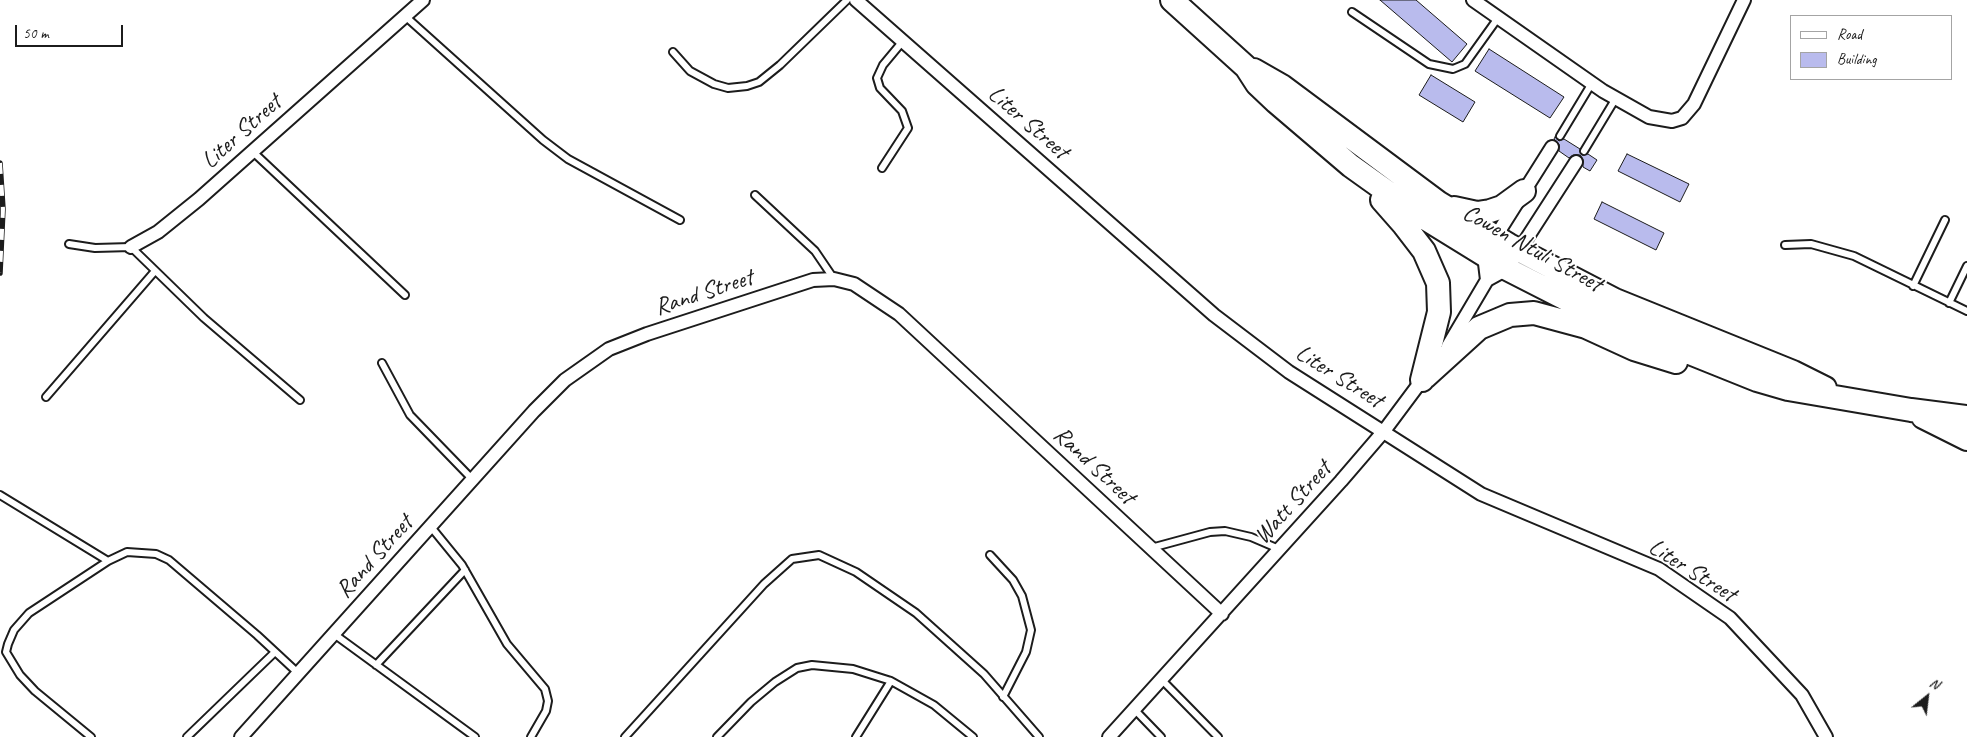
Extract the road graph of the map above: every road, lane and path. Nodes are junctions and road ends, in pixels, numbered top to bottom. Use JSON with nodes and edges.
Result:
{"nodes":[{"id":1,"x":423,"y":0,"type":"edge"},
{"id":2,"x":847,"y":0,"type":"edge"},
{"id":3,"x":856,"y":0,"type":"edge"},
{"id":4,"x":1172,"y":0,"type":"edge"},
{"id":5,"x":1473,"y":0,"type":"edge"},
{"id":6,"x":1744,"y":0,"type":"edge"},
{"id":7,"x":1352,"y":12,"type":"dead end"},
{"id":8,"x":405,"y":16,"type":"junction"},
{"id":9,"x":1498,"y":18,"type":"junction"},
{"id":10,"x":903,"y":41,"type":"junction"},
{"id":11,"x":673,"y":52,"type":"dead end"},
{"id":12,"x":1246,"y":67,"type":"junction"},
{"id":13,"x":1592,"y":83,"type":"junction"},
{"id":14,"x":1616,"y":98,"type":"junction"},
{"id":15,"x":1560,"y":136,"type":"dead end"},
{"id":16,"x":1552,"y":147,"type":"dead end"},
{"id":17,"x":252,"y":151,"type":"junction"},
{"id":18,"x":1584,"y":151,"type":"dead end"},
{"id":19,"x":1576,"y":162,"type":"dead end"},
{"id":20,"x":1351,"y":166,"type":"junction"},
{"id":21,"x":882,"y":168,"type":"dead end"},
{"id":22,"x":1524,"y":191,"type":"junction"},
{"id":23,"x":755,"y":195,"type":"dead end"},
{"id":24,"x":1439,"y":203,"type":"junction"},
{"id":25,"x":680,"y":220,"type":"dead end"},
{"id":26,"x":1945,"y":220,"type":"dead end"},
{"id":27,"x":69,"y":244,"type":"dead end"},
{"id":28,"x":1785,"y":245,"type":"dead end"},
{"id":29,"x":1490,"y":246,"type":"junction"},
{"id":30,"x":131,"y":247,"type":"junction"},
{"id":31,"x":1520,"y":251,"type":"junction"},
{"id":32,"x":1967,"y":266,"type":"edge"},
{"id":33,"x":1506,"y":269,"type":"junction"},
{"id":34,"x":155,"y":271,"type":"junction"},
{"id":35,"x":834,"y":279,"type":"junction"},
{"id":36,"x":1487,"y":280,"type":"junction"},
{"id":37,"x":1913,"y":286,"type":"junction"},
{"id":38,"x":405,"y":295,"type":"dead end"},
{"id":39,"x":1949,"y":303,"type":"junction"},
{"id":40,"x":1967,"y":311,"type":"edge"},
{"id":41,"x":382,"y":363,"type":"dead end"},
{"id":42,"x":1423,"y":379,"type":"junction"},
{"id":43,"x":1757,"y":380,"type":"junction"},
{"id":44,"x":1839,"y":396,"type":"junction"},
{"id":45,"x":46,"y":397,"type":"dead end"},
{"id":46,"x":300,"y":400,"type":"dead end"},
{"id":47,"x":1911,"y":410,"type":"junction"},
{"id":48,"x":1967,"y":417,"type":"edge"},
{"id":49,"x":1384,"y":431,"type":"junction"},
{"id":50,"x":1967,"y":439,"type":"edge"},
{"id":51,"x":474,"y":480,"type":"junction"},
{"id":52,"x":0,"y":495,"type":"edge"},
{"id":53,"x":431,"y":527,"type":"junction"},
{"id":54,"x":1151,"y":548,"type":"junction"},
{"id":55,"x":1280,"y":550,"type":"junction"},
{"id":56,"x":990,"y":554,"type":"dead end"},
{"id":57,"x":108,"y":561,"type":"junction"},
{"id":58,"x":465,"y":570,"type":"junction"},
{"id":59,"x":1222,"y":614,"type":"junction"},
{"id":60,"x":334,"y":634,"type":"junction"},
{"id":61,"x":275,"y":652,"type":"junction"},
{"id":62,"x":376,"y":664,"type":"junction"},
{"id":63,"x":299,"y":674,"type":"junction"},
{"id":64,"x":1161,"y":679,"type":"junction"},
{"id":65,"x":891,"y":681,"type":"junction"},
{"id":66,"x":1004,"y":698,"type":"junction"},
{"id":67,"x":1134,"y":709,"type":"junction"},
{"id":68,"x":91,"y":737,"type":"edge"},
{"id":69,"x":187,"y":737,"type":"edge"},
{"id":70,"x":241,"y":737,"type":"edge"},
{"id":71,"x":475,"y":737,"type":"edge"},
{"id":72,"x":531,"y":737,"type":"edge"},
{"id":73,"x":624,"y":737,"type":"edge"},
{"id":74,"x":717,"y":737,"type":"edge"},
{"id":75,"x":856,"y":737,"type":"edge"},
{"id":76,"x":973,"y":737,"type":"edge"},
{"id":77,"x":1039,"y":737,"type":"edge"},
{"id":78,"x":1109,"y":737,"type":"edge"},
{"id":79,"x":1161,"y":737,"type":"edge"},
{"id":80,"x":1218,"y":737,"type":"edge"},
{"id":81,"x":1826,"y":737,"type":"edge"}],
"edges":[{"from":1,"to":8,"type":"street","name":"Liter Street"},
{"from":2,"to":11,"type":"lane"},
{"from":3,"to":10,"type":"street","name":"Liter Street"},
{"from":4,"to":12,"type":"highway","name":"Cowen Ntuli Street"},
{"from":5,"to":9,"type":"street"},
{"from":6,"to":14,"type":"street"},
{"from":7,"to":9,"type":"lane"},
{"from":8,"to":17,"type":"street","name":"Liter Street"},
{"from":8,"to":25,"type":"lane"},
{"from":9,"to":13,"type":"street"},
{"from":10,"to":21,"type":"lane"},
{"from":10,"to":49,"type":"street","name":"Liter Street"},
{"from":12,"to":20,"type":"highway","name":"Cowen Ntuli Street"},
{"from":12,"to":24,"type":"highway","name":"Cowen Ntuli Street"},
{"from":13,"to":14,"type":"street"},
{"from":13,"to":15,"type":"lane"},
{"from":14,"to":18,"type":"lane"},
{"from":16,"to":22,"type":"street"},
{"from":17,"to":30,"type":"street","name":"Liter Street"},
{"from":17,"to":38,"type":"lane"},
{"from":19,"to":31,"type":"street"},
{"from":20,"to":29,"type":"highway","name":"Cowen Ntuli Street"},
{"from":20,"to":42,"type":"highway"},
{"from":22,"to":24,"type":"highway"},
{"from":22,"to":29,"type":"street"},
{"from":23,"to":35,"type":"lane"},
{"from":24,"to":29,"type":"highway","name":"Cowen Ntuli Street"},
{"from":26,"to":37,"type":"lane"},
{"from":27,"to":30,"type":"lane","name":"Liter Street"},
{"from":28,"to":37,"type":"lane"},
{"from":29,"to":31,"type":"highway","name":"Cowen Ntuli Street"},
{"from":29,"to":33,"type":"highway","name":"Cowen Ntuli Street"},
{"from":29,"to":36,"type":"street"},
{"from":30,"to":34,"type":"lane"},
{"from":31,"to":33,"type":"street"},
{"from":31,"to":44,"type":"highway","name":"Cowen Ntuli Street"},
{"from":32,"to":39,"type":"lane"},
{"from":33,"to":36,"type":"street"},
{"from":33,"to":43,"type":"highway","name":"Cowen Ntuli Street"},
{"from":34,"to":45,"type":"lane"},
{"from":34,"to":46,"type":"lane"},
{"from":35,"to":51,"type":"street","name":"Rand Street"},
{"from":35,"to":54,"type":"street","name":"Rand Street"},
{"from":36,"to":42,"type":"street","name":"Watt Street"},
{"from":37,"to":39,"type":"lane"},
{"from":39,"to":40,"type":"lane"},
{"from":41,"to":51,"type":"lane"},
{"from":42,"to":43,"type":"highway"},
{"from":42,"to":49,"type":"street","name":"Watt Street"},
{"from":43,"to":44,"type":"highway","name":"Cowen Ntuli Street"},
{"from":44,"to":47,"type":"highway","name":"Cowen Ntuli Street"},
{"from":47,"to":48,"type":"highway","name":"Cowen Ntuli Street"},
{"from":47,"to":50,"type":"highway"},
{"from":49,"to":55,"type":"street","name":"Watt Street"},
{"from":49,"to":81,"type":"street","name":"Liter Street"},
{"from":51,"to":53,"type":"street","name":"Rand Street"},
{"from":52,"to":57,"type":"lane"},
{"from":53,"to":58,"type":"lane"},
{"from":53,"to":60,"type":"street","name":"Rand Street"},
{"from":54,"to":55,"type":"lane"},
{"from":54,"to":59,"type":"street","name":"Rand Street"},
{"from":55,"to":59,"type":"street","name":"Watt Street"},
{"from":56,"to":66,"type":"lane"},
{"from":57,"to":61,"type":"lane"},
{"from":57,"to":68,"type":"lane"},
{"from":58,"to":62,"type":"lane"},
{"from":58,"to":72,"type":"lane"},
{"from":59,"to":64,"type":"street","name":"Watt Street"},
{"from":60,"to":62,"type":"lane"},
{"from":60,"to":63,"type":"street","name":"Rand Street"},
{"from":61,"to":63,"type":"lane"},
{"from":61,"to":69,"type":"lane"},
{"from":62,"to":71,"type":"lane"},
{"from":63,"to":70,"type":"street","name":"Rand Street"},
{"from":64,"to":67,"type":"street","name":"Watt Street"},
{"from":64,"to":80,"type":"lane"},
{"from":65,"to":74,"type":"lane"},
{"from":65,"to":75,"type":"lane"},
{"from":65,"to":76,"type":"lane"},
{"from":66,"to":73,"type":"lane"},
{"from":66,"to":77,"type":"lane"},
{"from":67,"to":78,"type":"street","name":"Watt Street"},
{"from":67,"to":79,"type":"lane"}]}
